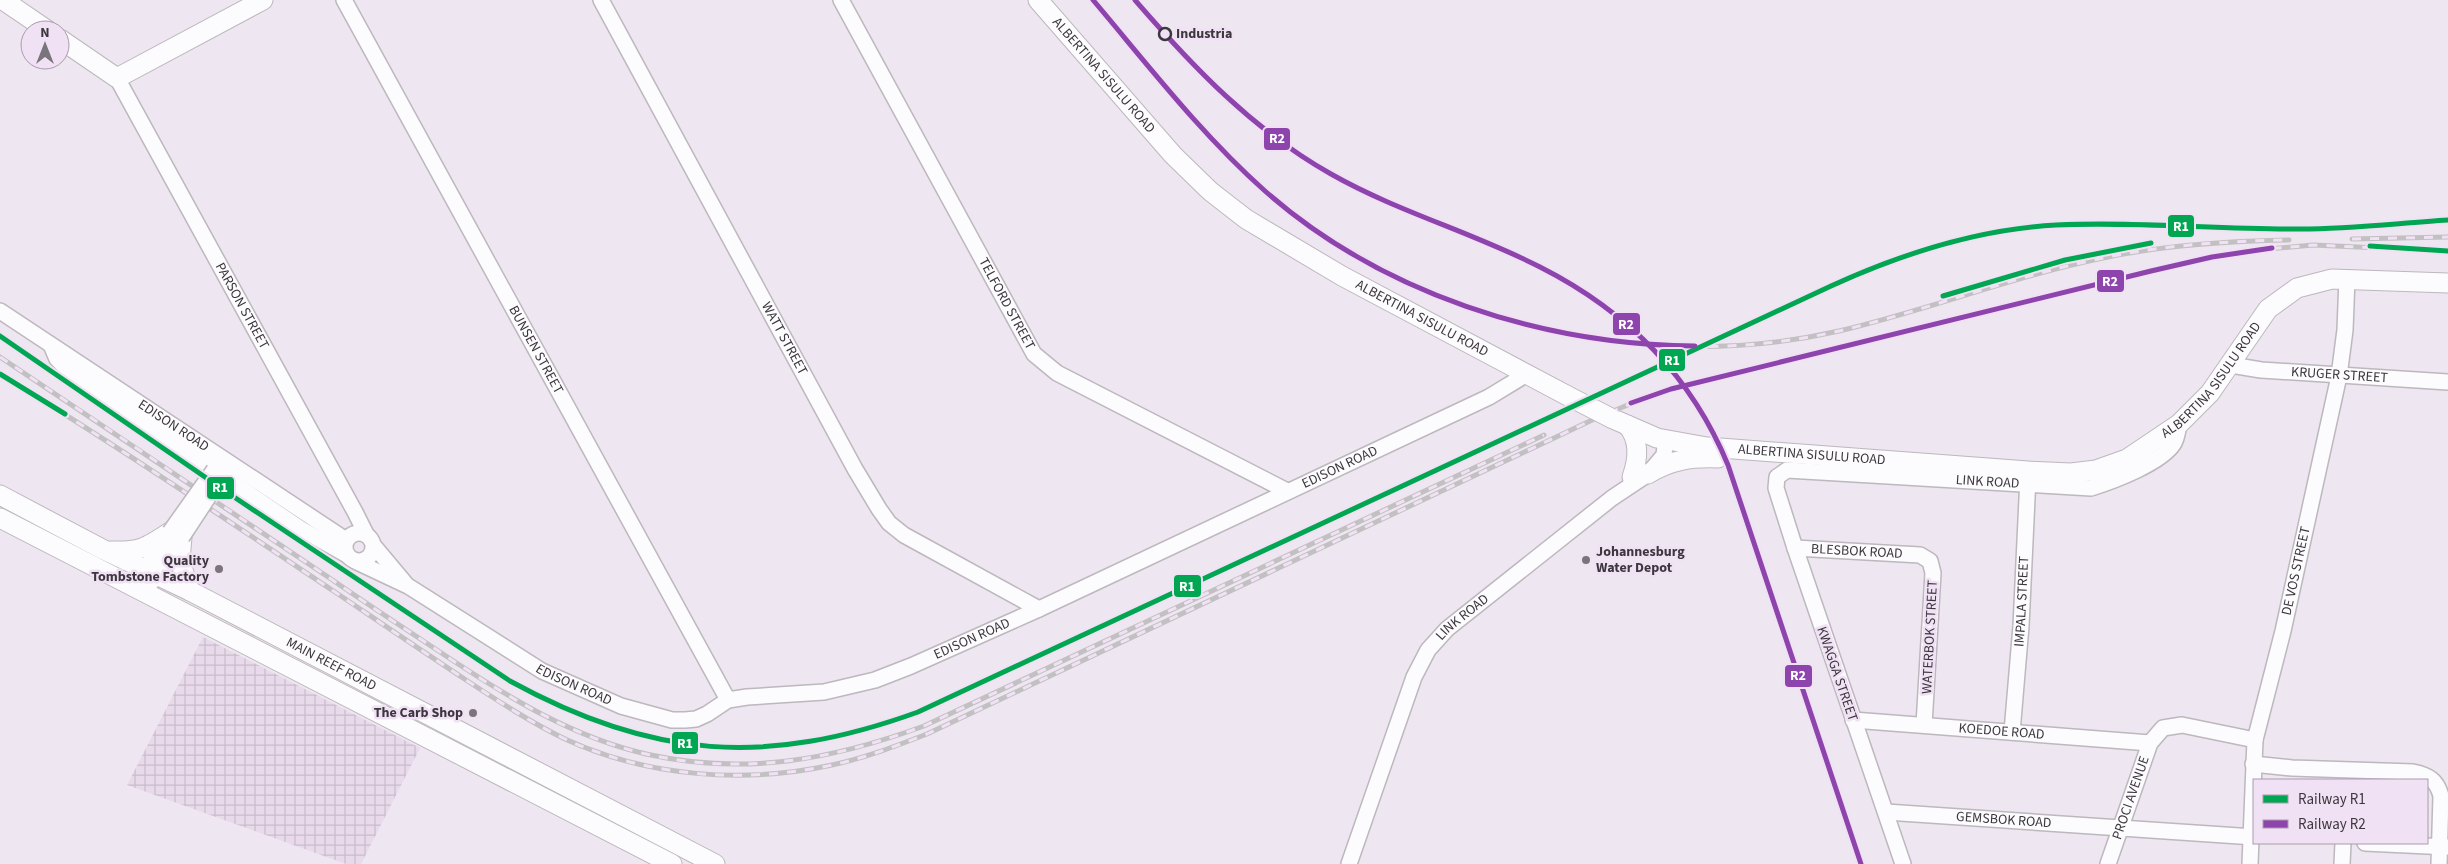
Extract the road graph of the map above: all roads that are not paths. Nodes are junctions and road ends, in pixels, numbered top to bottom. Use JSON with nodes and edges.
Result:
{"nodes":[{"id":1,"x":3,"y":0,"type":"edge"},
{"id":2,"x":263,"y":0,"type":"edge"},
{"id":3,"x":344,"y":0,"type":"edge"},
{"id":4,"x":601,"y":0,"type":"edge"},
{"id":5,"x":841,"y":0,"type":"edge"},
{"id":6,"x":1038,"y":0,"type":"edge"},
{"id":7,"x":32,"y":20,"type":"edge"},
{"id":8,"x":70,"y":46,"type":"edge"},
{"id":9,"x":117,"y":78,"type":"junction"},
{"id":10,"x":2347,"y":278,"type":"junction"},
{"id":11,"x":2448,"y":283,"type":"edge"},
{"id":12,"x":0,"y":311,"type":"edge"},
{"id":13,"x":51,"y":344,"type":"junction"},
{"id":14,"x":2231,"y":365,"type":"junction"},
{"id":15,"x":1527,"y":374,"type":"junction"},
{"id":16,"x":2339,"y":376,"type":"junction"},
{"id":17,"x":2448,"y":382,"type":"edge"},
{"id":18,"x":1619,"y":421,"type":"junction"},
{"id":19,"x":1658,"y":439,"type":"junction"},
{"id":20,"x":1816,"y":454,"type":"junction"},
{"id":21,"x":218,"y":473,"type":"junction"},
{"id":22,"x":1640,"y":476,"type":"junction"},
{"id":23,"x":2028,"y":478,"type":"junction"},
{"id":24,"x":1776,"y":482,"type":"joint"},
{"id":25,"x":1287,"y":491,"type":"junction"},
{"id":26,"x":0,"y":495,"type":"edge"},
{"id":27,"x":0,"y":518,"type":"edge"},
{"id":28,"x":176,"y":534,"type":"junction"},
{"id":29,"x":355,"y":545,"type":"junction"},
{"id":30,"x":1795,"y":548,"type":"junction"},
{"id":31,"x":104,"y":550,"type":"junction"},
{"id":32,"x":1920,"y":556,"type":"joint"},
{"id":33,"x":150,"y":573,"type":"junction"},
{"id":34,"x":408,"y":586,"type":"junction"},
{"id":35,"x":138,"y":590,"type":"junction"},
{"id":36,"x":190,"y":591,"type":"junction"},
{"id":37,"x":1039,"y":609,"type":"junction"},
{"id":38,"x":728,"y":700,"type":"junction"},
{"id":39,"x":416,"y":708,"type":"junction"},
{"id":40,"x":1853,"y":720,"type":"junction"},
{"id":41,"x":1924,"y":725,"type":"junction"},
{"id":42,"x":406,"y":727,"type":"junction"},
{"id":43,"x":2012,"y":732,"type":"junction"},
{"id":44,"x":2154,"y":738,"type":"junction"},
{"id":45,"x":2256,"y":740,"type":"junction"},
{"id":46,"x":2253,"y":764,"type":"junction"},
{"id":47,"x":2346,"y":776,"type":"edge"},
{"id":48,"x":1886,"y":812,"type":"junction"},
{"id":49,"x":2121,"y":829,"type":"junction"},
{"id":50,"x":2252,"y":837,"type":"edge"},
{"id":51,"x":2343,"y":844,"type":"edge"},
{"id":52,"x":2385,"y":844,"type":"edge"},
{"id":53,"x":2444,"y":847,"type":"edge"},
{"id":54,"x":672,"y":864,"type":"edge"},
{"id":55,"x":715,"y":864,"type":"edge"},
{"id":56,"x":1349,"y":864,"type":"edge"},
{"id":57,"x":1903,"y":864,"type":"edge"},
{"id":58,"x":2108,"y":864,"type":"edge"},
{"id":59,"x":2250,"y":864,"type":"edge"},
{"id":60,"x":2342,"y":864,"type":"edge"},
{"id":61,"x":2439,"y":864,"type":"edge"}],
"edges":[{"from":1,"to":7,"type":"main road"},
{"from":2,"to":9,"type":"main road"},
{"from":3,"to":38,"type":"street","name":"BUNSEN STREET"},
{"from":4,"to":37,"type":"street","name":"WATT STREET"},
{"from":5,"to":25,"type":"street","name":"TELFORD STREET"},
{"from":6,"to":15,"type":"main road","name":"ALBERTINA SISULU ROAD"},
{"from":8,"to":9,"type":"main road"},
{"from":9,"to":29,"type":"street","name":"PARSON STREET"},
{"from":10,"to":11,"type":"main road","name":"ALBERTINA SISULU ROAD"},
{"from":10,"to":14,"type":"main road","name":"ALBERTINA SISULU ROAD"},
{"from":10,"to":16,"type":"street","name":"DE VOS STREET"},
{"from":12,"to":13,"type":"street","name":"EDISON ROAD"},
{"from":13,"to":21,"type":"street"},
{"from":13,"to":29,"type":"street","name":"EDISON ROAD"},
{"from":14,"to":16,"type":"street","name":"KRUGER STREET"},
{"from":14,"to":23,"type":"main road","name":"ALBERTINA SISULU ROAD"},
{"from":15,"to":18,"type":"main road","name":"ALBERTINA SISULU ROAD","bridge":true},
{"from":15,"to":25,"type":"street","name":"EDISON ROAD"},
{"from":16,"to":17,"type":"street","name":"KRUGER STREET"},
{"from":16,"to":45,"type":"street","name":"DE VOS STREET"},
{"from":18,"to":19,"type":"main road","name":"ALBERTINA SISULU ROAD"},
{"from":18,"to":22,"type":"main road"},
{"from":19,"to":20,"type":"main road","name":"ALBERTINA SISULU ROAD"},
{"from":19,"to":22,"type":"street"},
{"from":20,"to":22,"type":"main road"},
{"from":20,"to":23,"type":"main road","name":"ALBERTINA SISULU ROAD"},
{"from":21,"to":28,"type":"street","bridge":true},
{"from":21,"to":29,"type":"street"},
{"from":22,"to":56,"type":"street","name":"LINK ROAD"},
{"from":23,"to":24,"type":"street","name":"LINK ROAD"},
{"from":23,"to":43,"type":"street","name":"IMPALA STREET"},
{"from":24,"to":30,"type":"street","name":"KWAGGA STREET"},
{"from":25,"to":37,"type":"street","name":"EDISON ROAD"},
{"from":26,"to":31,"type":"main road","name":"MAIN REEF ROAD"},
{"from":27,"to":35,"type":"main road","name":"MAIN REEF ROAD"},
{"from":28,"to":31,"type":"main road"},
{"from":28,"to":33,"type":"street"},
{"from":28,"to":36,"type":"main road"},
{"from":29,"to":34,"type":"street","name":"EDISON ROAD"},
{"from":29,"to":34,"type":"street","name":"EDISON ROAD"},
{"from":30,"to":32,"type":"street","name":"BLESBOK ROAD"},
{"from":30,"to":40,"type":"street","name":"KWAGGA STREET"},
{"from":31,"to":33,"type":"main road","name":"MAIN REEF ROAD"},
{"from":32,"to":41,"type":"street","name":"WATERBOK STREET"},
{"from":33,"to":35,"type":"street"},
{"from":33,"to":36,"type":"main road","name":"MAIN REEF ROAD"},
{"from":34,"to":38,"type":"street","name":"EDISON ROAD"},
{"from":35,"to":42,"type":"main road","name":"MAIN REEF ROAD"},
{"from":36,"to":39,"type":"main road","name":"MAIN REEF ROAD"},
{"from":37,"to":38,"type":"street","name":"EDISON ROAD"},
{"from":39,"to":42,"type":"main road"},
{"from":39,"to":55,"type":"main road","name":"MAIN REEF ROAD"},
{"from":40,"to":41,"type":"street","name":"KOEDOE ROAD"},
{"from":40,"to":48,"type":"street","name":"KWAGGA STREET"},
{"from":41,"to":43,"type":"street","name":"KOEDOE ROAD"},
{"from":42,"to":54,"type":"main road","name":"MAIN REEF ROAD"},
{"from":43,"to":44,"type":"street","name":"KOEDOE ROAD"},
{"from":44,"to":45,"type":"street"},
{"from":44,"to":49,"type":"street","name":"PROCI AVENUE"},
{"from":45,"to":46,"type":"street","name":"DE VOS STREET"},
{"from":46,"to":47,"type":"street"},
{"from":46,"to":50,"type":"street","name":"DE VOS STREET"},
{"from":47,"to":53,"type":"street"},
{"from":48,"to":49,"type":"street","name":"GEMSBOK ROAD"},
{"from":48,"to":57,"type":"street","name":"KWAGGA STREET"},
{"from":49,"to":50,"type":"street","name":"GEMSBOK ROAD"},
{"from":49,"to":58,"type":"street","name":"PROCI AVENUE"},
{"from":50,"to":59,"type":"street","name":"DE VOS STREET"},
{"from":51,"to":60,"type":"street"},
{"from":52,"to":53,"type":"street"},
{"from":53,"to":61,"type":"street"}]}
